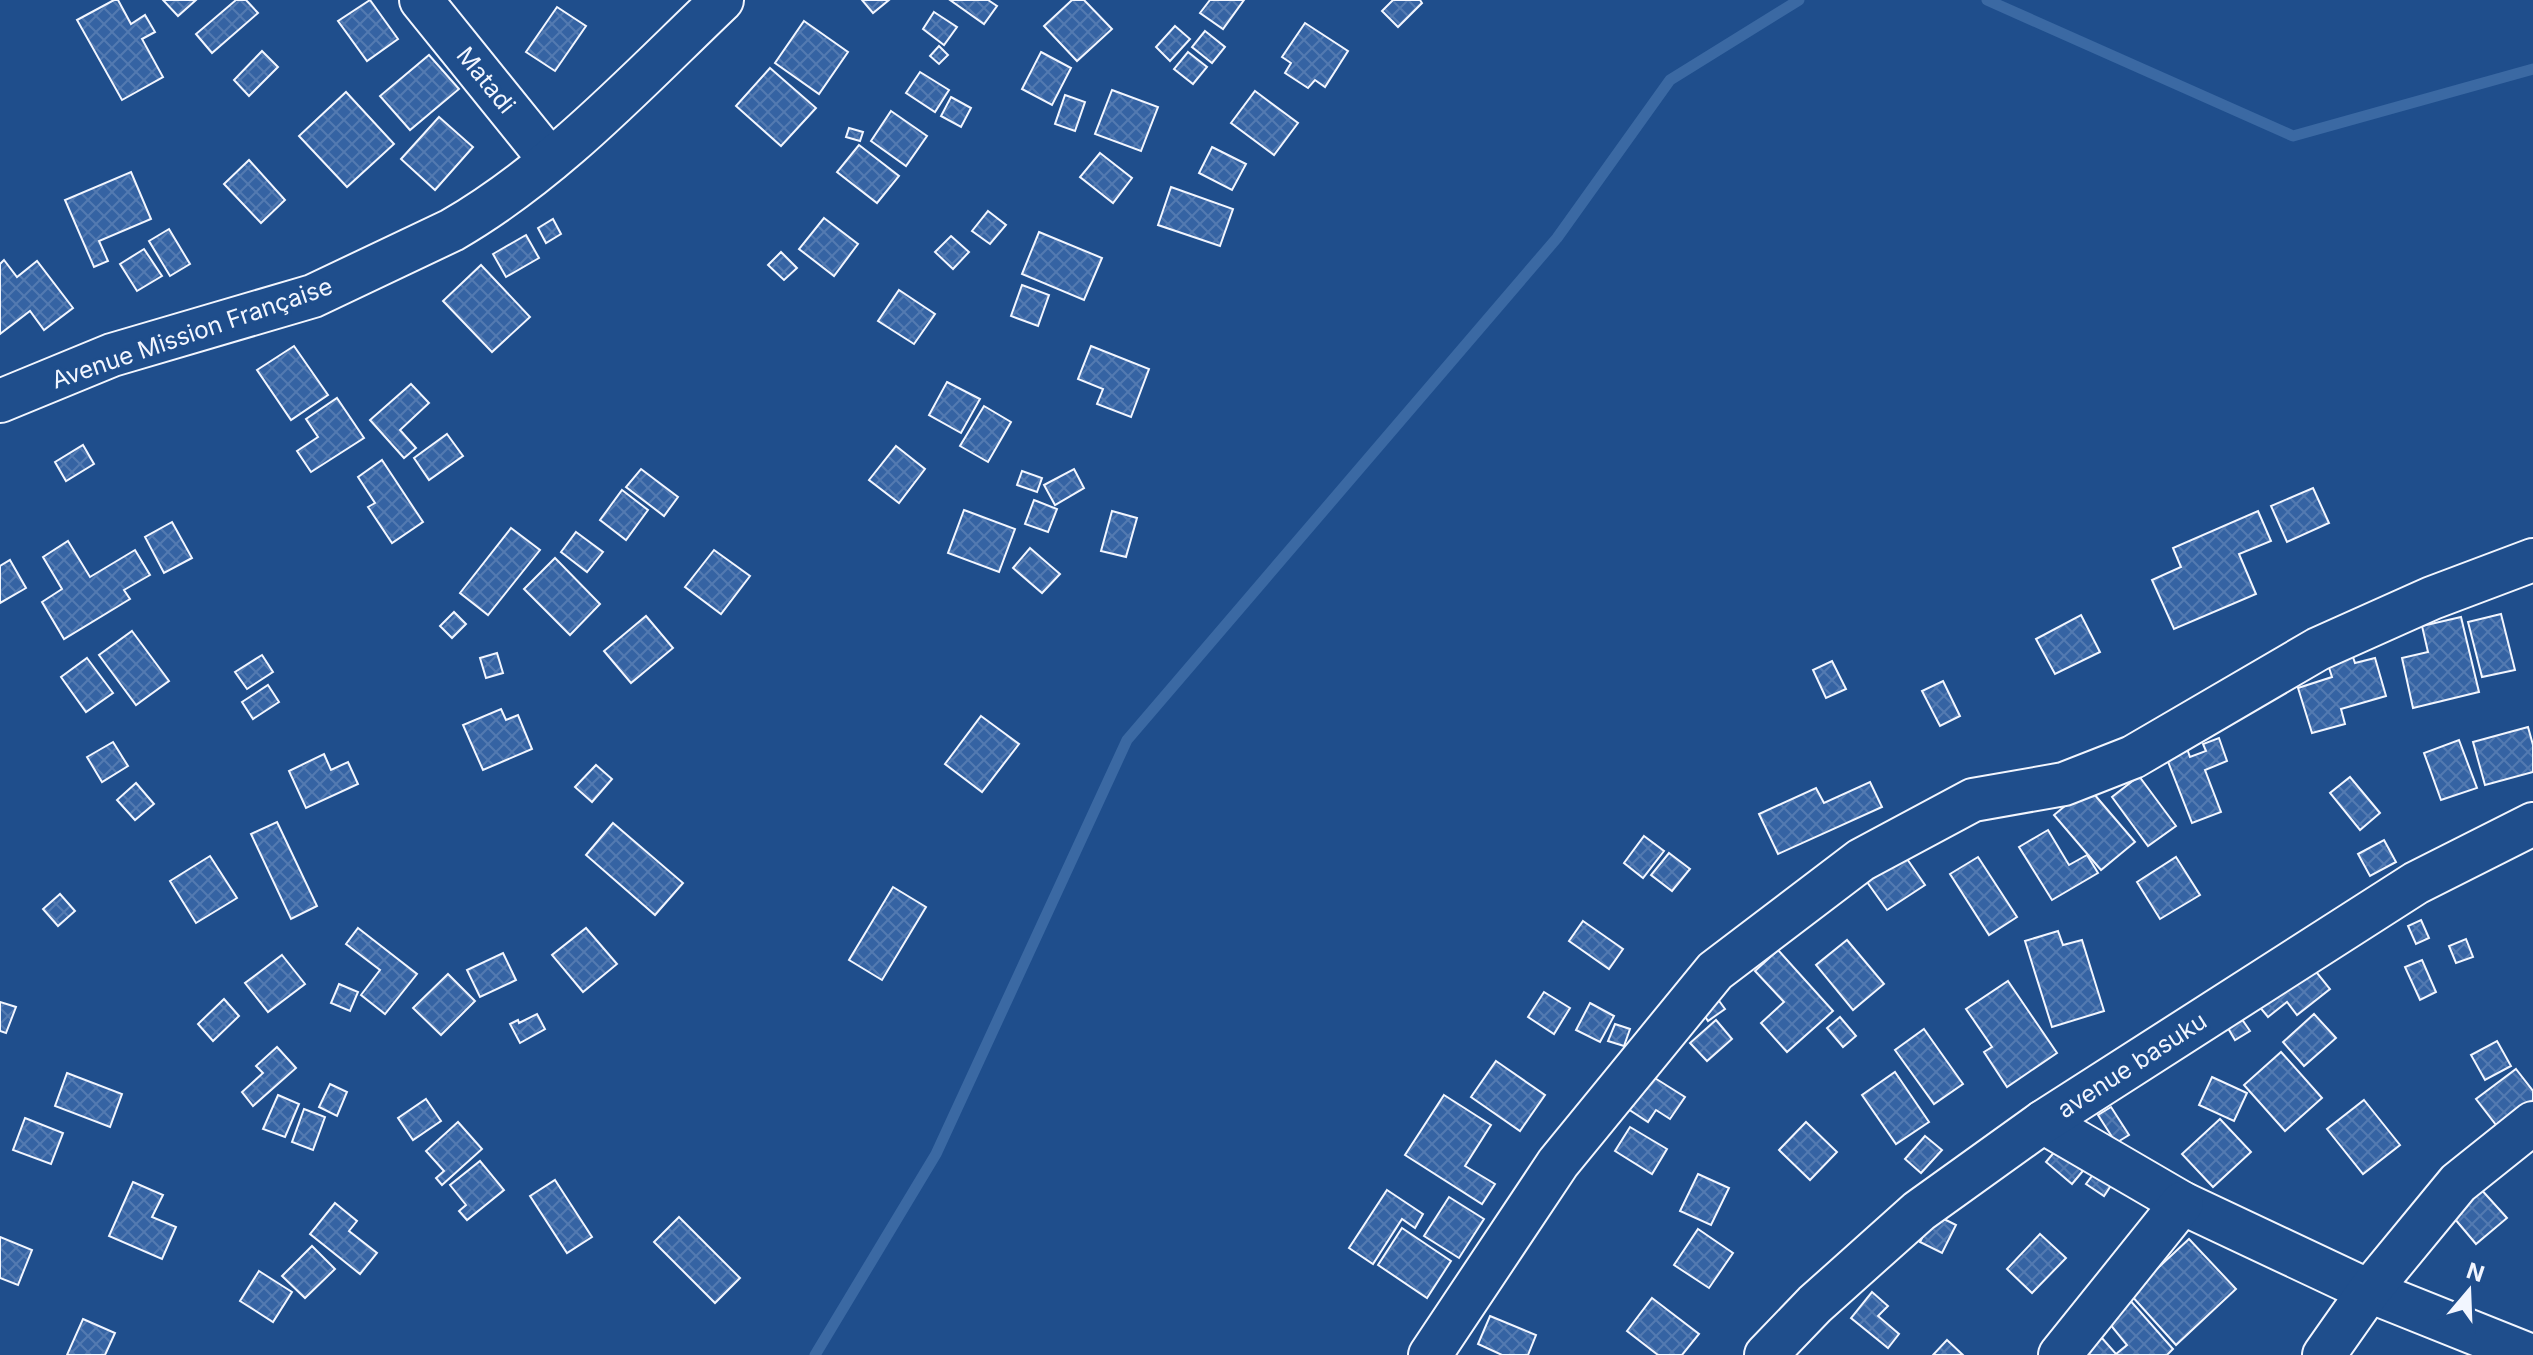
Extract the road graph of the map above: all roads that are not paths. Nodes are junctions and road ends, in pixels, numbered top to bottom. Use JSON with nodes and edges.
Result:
{"nodes":[{"id":1,"x":421,"y":0,"type":"edge"},
{"id":2,"x":722,"y":0,"type":"edge"},
{"id":3,"x":550,"y":160,"type":"junction"},
{"id":4,"x":0,"y":401,"type":"edge"},
{"id":5,"x":2533,"y":560,"type":"edge"},
{"id":6,"x":2533,"y":824,"type":"edge"},
{"id":7,"x":2043,"y":1122,"type":"junction"},
{"id":8,"x":2533,"y":1123,"type":"edge"},
{"id":9,"x":2182,"y":1203,"type":"junction"},
{"id":10,"x":2369,"y":1291,"type":"junction"},
{"id":11,"x":1430,"y":1355,"type":"edge"},
{"id":12,"x":1766,"y":1355,"type":"edge"},
{"id":13,"x":2060,"y":1355,"type":"edge"},
{"id":14,"x":2324,"y":1355,"type":"edge"},
{"id":15,"x":2529,"y":1355,"type":"edge"}],
"edges":[{"from":1,"to":3,"type":"street","name":"Matadi"},
{"from":2,"to":3,"type":"street","name":"Avenue Mission Française"},
{"from":3,"to":4,"type":"street","name":"Avenue Mission Française"},
{"from":5,"to":11,"type":"street"},
{"from":6,"to":7,"type":"street","name":"avenue basuku"},
{"from":7,"to":9,"type":"street"},
{"from":7,"to":12,"type":"street","name":"avenue basuku"},
{"from":8,"to":10,"type":"street"},
{"from":9,"to":10,"type":"street"},
{"from":9,"to":13,"type":"street"},
{"from":10,"to":14,"type":"street"},
{"from":10,"to":15,"type":"street"}]}
